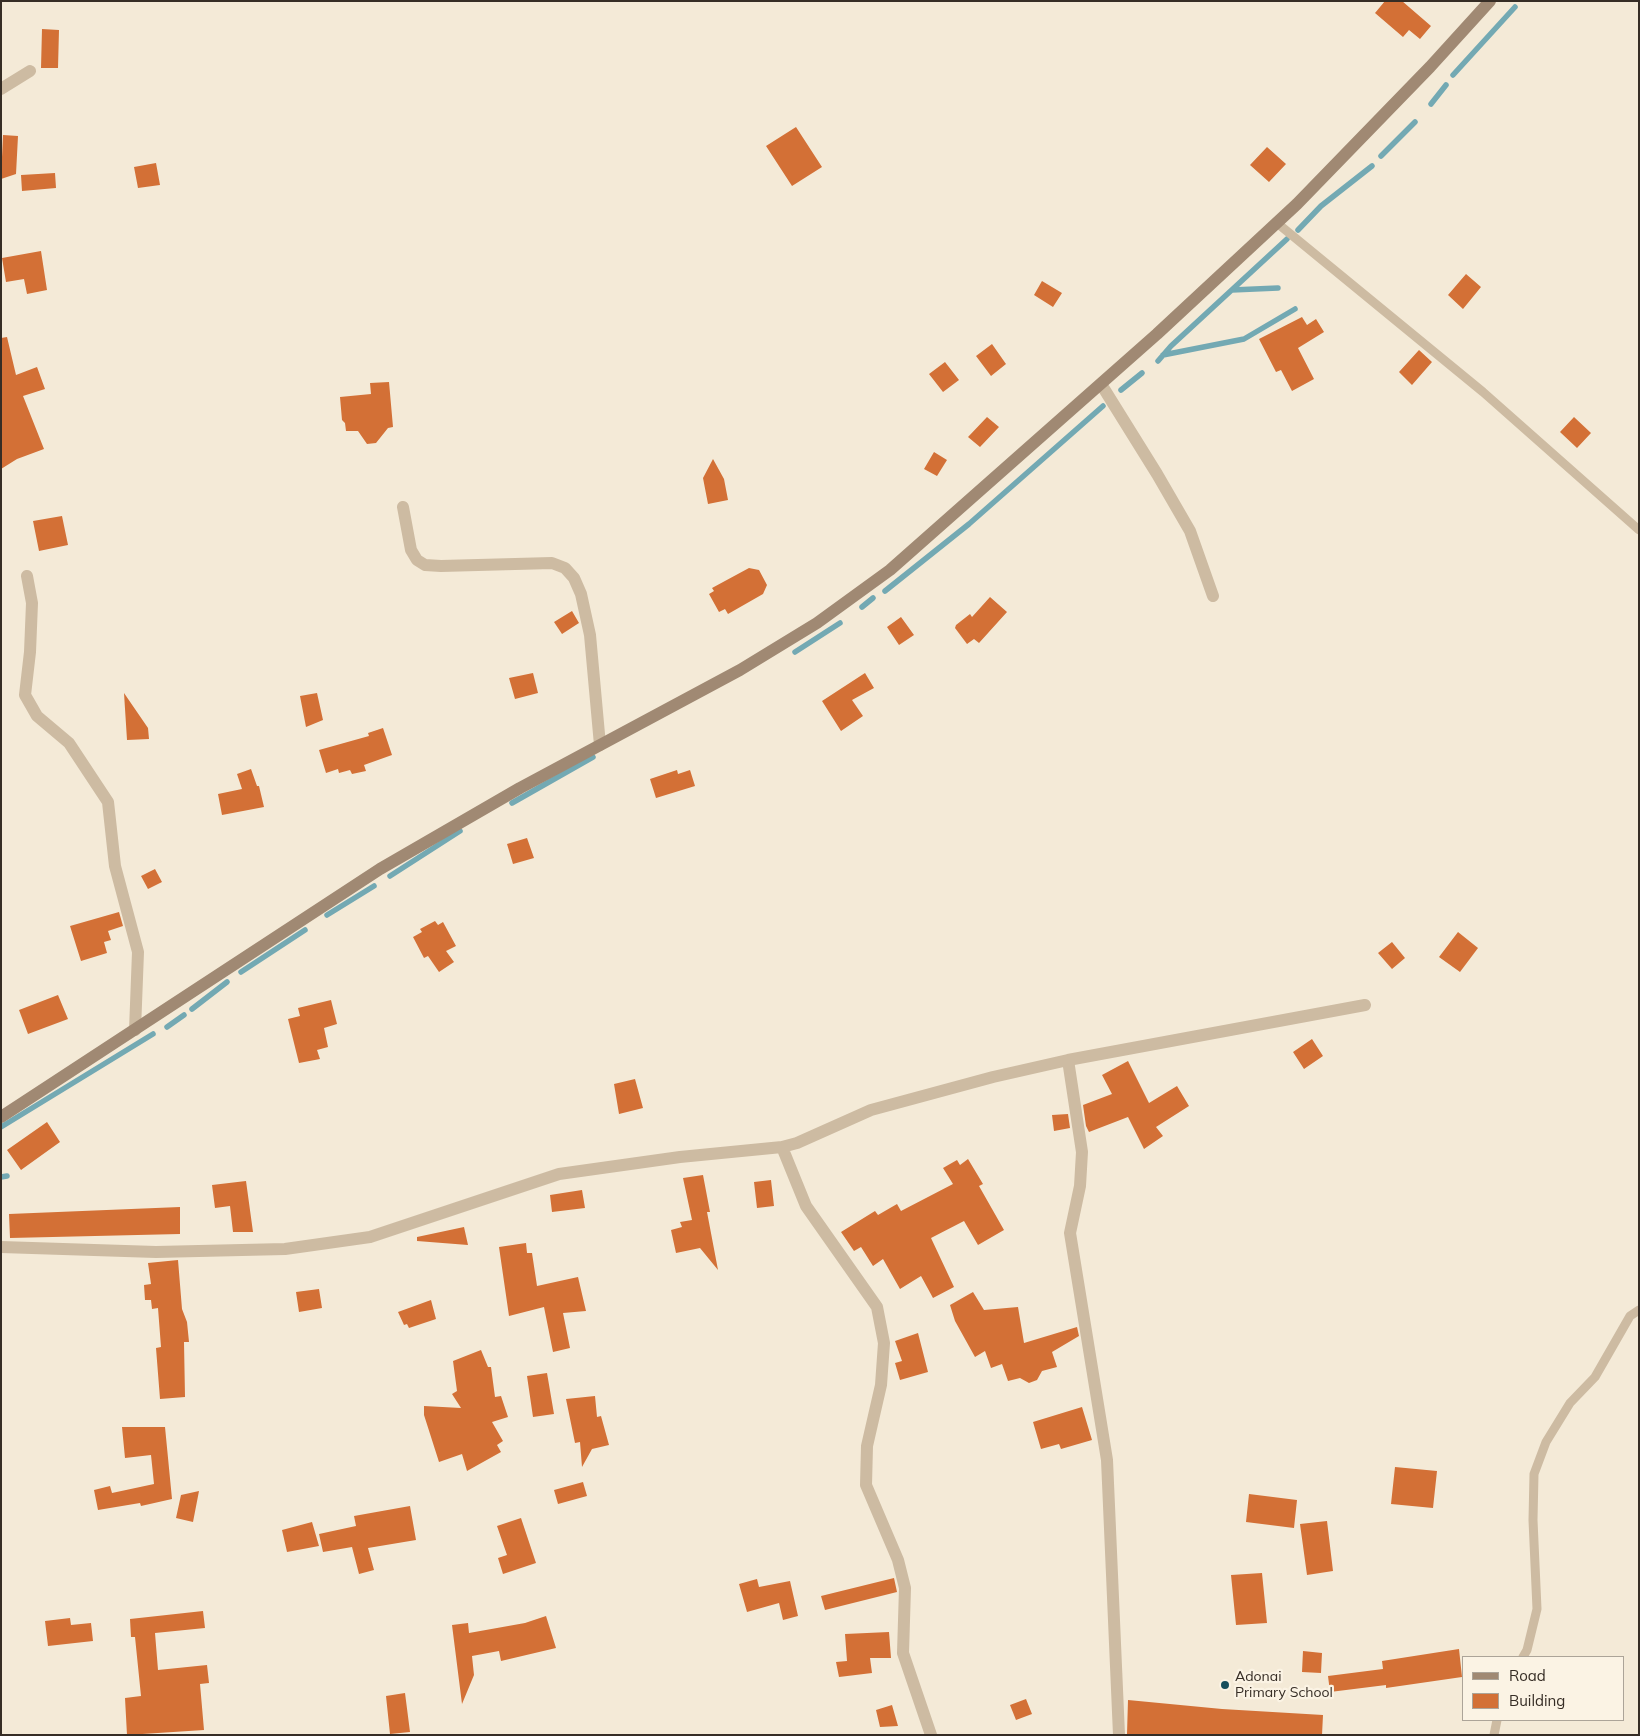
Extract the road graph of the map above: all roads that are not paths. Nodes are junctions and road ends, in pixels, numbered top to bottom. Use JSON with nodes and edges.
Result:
{"nodes":[{"id":1,"x":1490,"y":1,"type":"edge"},
{"id":2,"x":30,"y":71,"type":"dead end"},
{"id":3,"x":1,"y":89,"type":"edge"},
{"id":4,"x":1278,"y":223,"type":"junction"},
{"id":5,"x":1101,"y":384,"type":"junction"},
{"id":6,"x":403,"y":507,"type":"dead end"},
{"id":7,"x":1639,"y":530,"type":"edge"},
{"id":8,"x":28,"y":576,"type":"dead end"},
{"id":9,"x":1213,"y":596,"type":"dead end"},
{"id":10,"x":600,"y":745,"type":"junction"},
{"id":11,"x":1365,"y":1005,"type":"dead end"},
{"id":12,"x":135,"y":1030,"type":"junction"},
{"id":13,"x":1068,"y":1060,"type":"junction"},
{"id":14,"x":1,"y":1117,"type":"edge"},
{"id":15,"x":782,"y":1146,"type":"junction"},
{"id":16,"x":1,"y":1247,"type":"edge"},
{"id":17,"x":1639,"y":1310,"type":"edge"},
{"id":18,"x":1523,"y":1656,"type":"edge"},
{"id":19,"x":1496,"y":1721,"type":"edge"},
{"id":20,"x":931,"y":1735,"type":"edge"},
{"id":21,"x":1119,"y":1735,"type":"edge"},
{"id":22,"x":1494,"y":1735,"type":"edge"}],
"edges":[{"from":1,"to":4,"type":"street"},
{"from":2,"to":3,"type":"street"},
{"from":4,"to":5,"type":"street"},
{"from":4,"to":7,"type":"lane"},
{"from":5,"to":9,"type":"street"},
{"from":5,"to":10,"type":"street"},
{"from":6,"to":10,"type":"street"},
{"from":8,"to":12,"type":"street"},
{"from":10,"to":12,"type":"street"},
{"from":11,"to":13,"type":"street"},
{"from":12,"to":14,"type":"street"},
{"from":13,"to":15,"type":"street"},
{"from":13,"to":21,"type":"street"},
{"from":15,"to":16,"type":"street"},
{"from":15,"to":20,"type":"street"},
{"from":17,"to":18,"type":"lane"},
{"from":19,"to":22,"type":"lane"}]}
